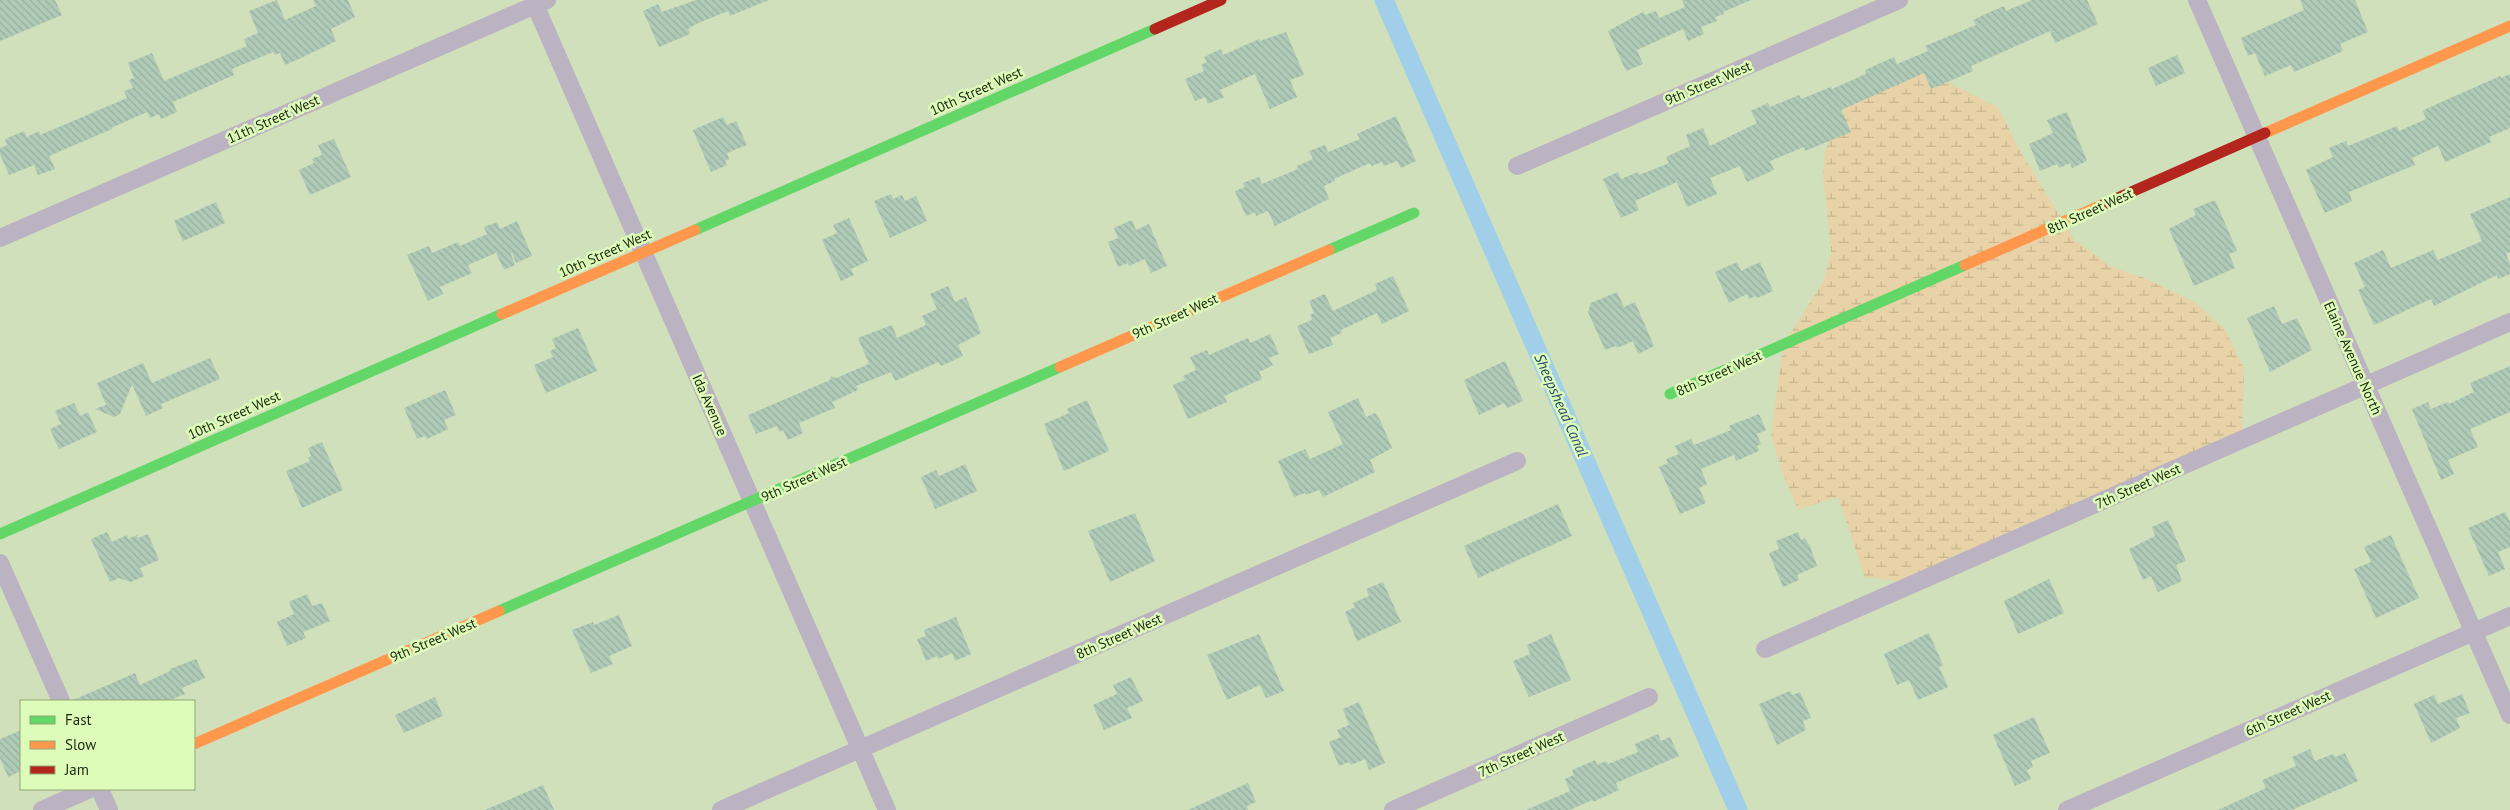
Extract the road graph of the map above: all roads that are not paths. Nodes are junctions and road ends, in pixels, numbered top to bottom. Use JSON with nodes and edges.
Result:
{"nodes":[{"id":1,"x":1222,"y":0,"type":"edge"},
{"id":2,"x":1898,"y":0,"type":"edge"},
{"id":3,"x":2197,"y":0,"type":"edge"},
{"id":4,"x":539,"y":2,"type":"edge"},
{"id":5,"x":2510,"y":26,"type":"edge"},
{"id":6,"x":2256,"y":137,"type":"junction"},
{"id":7,"x":1517,"y":166,"type":"dead end"},
{"id":8,"x":1414,"y":213,"type":"dead end"},
{"id":9,"x":0,"y":238,"type":"edge"},
{"id":10,"x":644,"y":253,"type":"junction"},
{"id":11,"x":2510,"y":322,"type":"edge"},
{"id":12,"x":2365,"y":385,"type":"junction"},
{"id":13,"x":1670,"y":394,"type":"dead end"},
{"id":14,"x":1517,"y":461,"type":"dead end"},
{"id":15,"x":752,"y":501,"type":"junction"},
{"id":16,"x":0,"y":534,"type":"edge"},
{"id":17,"x":0,"y":564,"type":"edge"},
{"id":18,"x":2510,"y":616,"type":"edge"},
{"id":19,"x":2474,"y":632,"type":"junction"},
{"id":20,"x":1765,"y":648,"type":"dead end"},
{"id":21,"x":1649,"y":697,"type":"dead end"},
{"id":22,"x":61,"y":700,"type":"edge"},
{"id":23,"x":2510,"y":715,"type":"edge"},
{"id":24,"x":195,"y":744,"type":"edge"},
{"id":25,"x":860,"y":749,"type":"junction"},
{"id":26,"x":88,"y":790,"type":"edge"},
{"id":27,"x":100,"y":790,"type":"edge"},
{"id":28,"x":42,"y":810,"type":"edge"},
{"id":29,"x":109,"y":810,"type":"edge"},
{"id":30,"x":720,"y":810,"type":"edge"},
{"id":31,"x":886,"y":810,"type":"edge"},
{"id":32,"x":1393,"y":810,"type":"edge"},
{"id":33,"x":2067,"y":810,"type":"edge"}],
"edges":[{"from":1,"to":10,"type":"street","name":"10th Street West"},
{"from":2,"to":7,"type":"street","name":"9th Street West"},
{"from":3,"to":6,"type":"street","name":"Elaine Avenue North"},
{"from":4,"to":9,"type":"street","name":"11th Street West"},
{"from":4,"to":10,"type":"street","name":"Ida Avenue"},
{"from":5,"to":6,"type":"street","name":"8th Street West"},
{"from":6,"to":12,"type":"street","name":"Elaine Avenue North"},
{"from":6,"to":13,"type":"street","name":"8th Street West"},
{"from":8,"to":15,"type":"street","name":"9th Street West"},
{"from":10,"to":15,"type":"street","name":"Ida Avenue"},
{"from":10,"to":16,"type":"street","name":"10th Street West"},
{"from":11,"to":12,"type":"street","name":"7th Street West"},
{"from":12,"to":19,"type":"street","name":"Elaine Avenue North"},
{"from":12,"to":20,"type":"street","name":"7th Street West"},
{"from":14,"to":25,"type":"street","name":"8th Street West"},
{"from":15,"to":24,"type":"street","name":"9th Street West"},
{"from":15,"to":25,"type":"street","name":"Ida Avenue"},
{"from":17,"to":22,"type":"street"},
{"from":18,"to":19,"type":"street","name":"6th Street West"},
{"from":19,"to":23,"type":"street","name":"Elaine Avenue North"},
{"from":19,"to":33,"type":"street","name":"6th Street West"},
{"from":21,"to":32,"type":"street","name":"7th Street West"},
{"from":25,"to":30,"type":"street","name":"8th Street West"},
{"from":25,"to":31,"type":"street","name":"Ida Avenue"},
{"from":26,"to":28,"type":"street"},
{"from":27,"to":29,"type":"street"}]}
